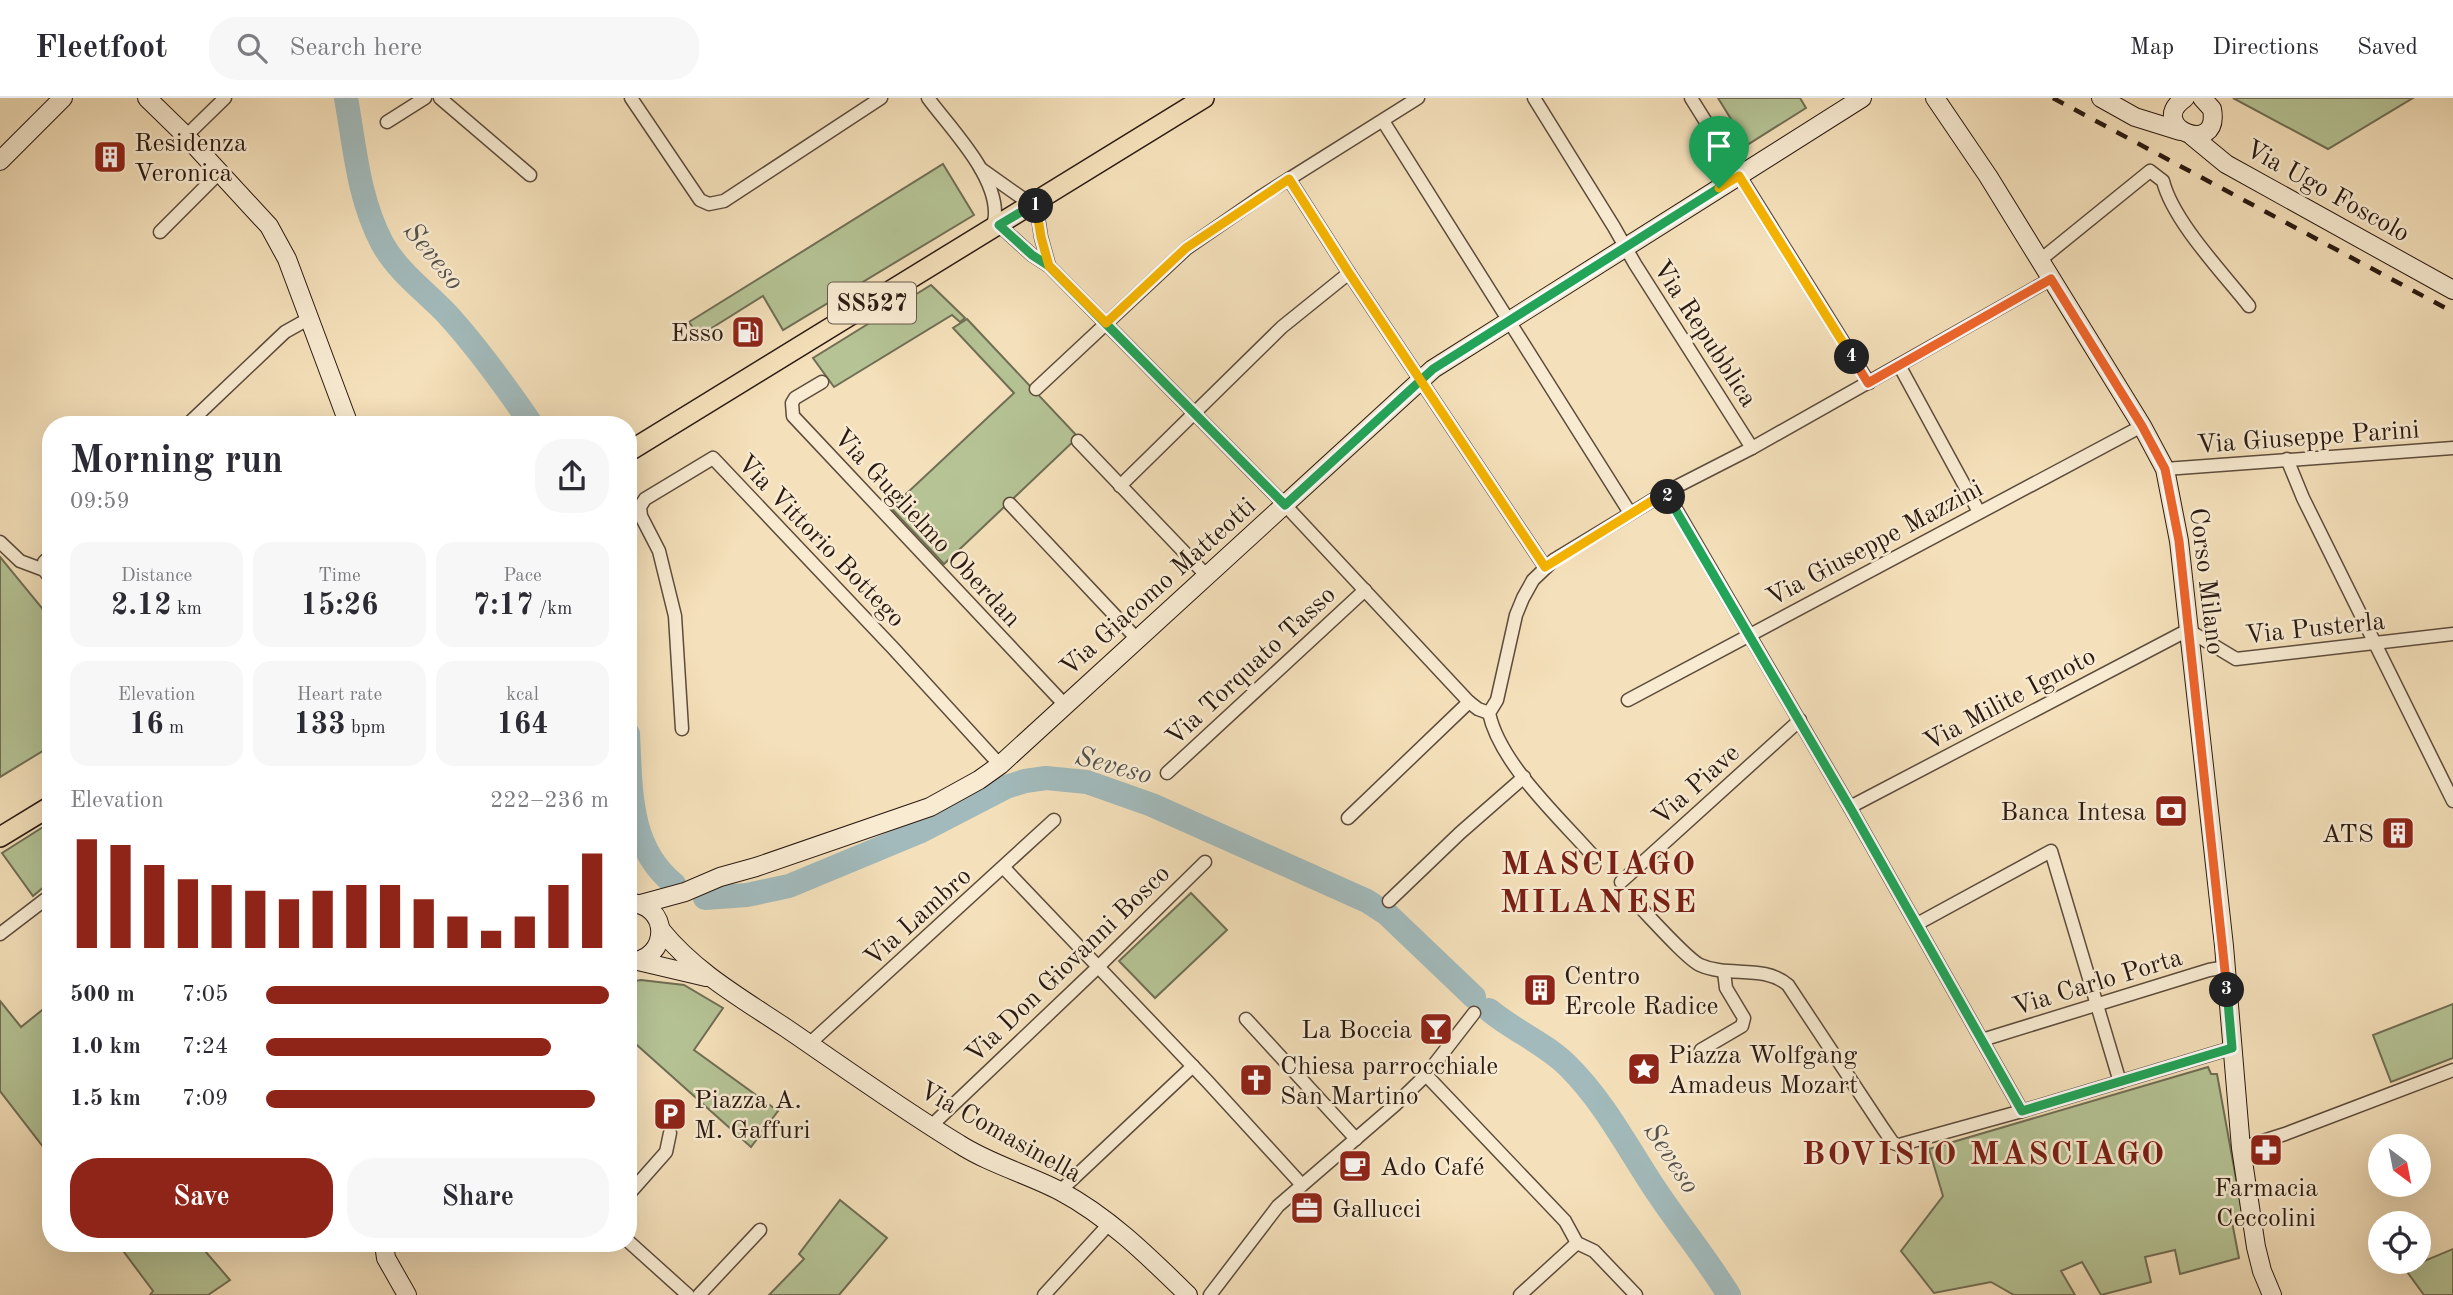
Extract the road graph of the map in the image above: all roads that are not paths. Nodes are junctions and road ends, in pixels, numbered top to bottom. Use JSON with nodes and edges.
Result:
{"nodes":[{"id":1,"x":63,"y":98,"type":"edge"},
{"id":2,"x":147,"y":98,"type":"edge"},
{"id":3,"x":225,"y":98,"type":"edge"},
{"id":4,"x":425,"y":98,"type":"edge"},
{"id":5,"x":440,"y":98,"type":"edge"},
{"id":6,"x":631,"y":98,"type":"edge"},
{"id":7,"x":881,"y":98,"type":"edge"},
{"id":8,"x":928,"y":98,"type":"edge"},
{"id":9,"x":1204,"y":98,"type":"edge"},
{"id":10,"x":1418,"y":98,"type":"edge"},
{"id":11,"x":1534,"y":98,"type":"edge"},
{"id":12,"x":1691,"y":98,"type":"edge"},
{"id":13,"x":1862,"y":98,"type":"edge"},
{"id":14,"x":1935,"y":98,"type":"edge"},
{"id":15,"x":2101,"y":98,"type":"edge"},
{"id":16,"x":2180,"y":102,"type":"edge"},
{"id":17,"x":2209,"y":102,"type":"edge"},
{"id":18,"x":2144,"y":118,"type":"junction"},
{"id":19,"x":1383,"y":121,"type":"junction"},
{"id":20,"x":387,"y":122,"type":"dead end"},
{"id":21,"x":2209,"y":128,"type":"junction"},
{"id":22,"x":2186,"y":133,"type":"junction"},
{"id":23,"x":186,"y":136,"type":"junction"},
{"id":24,"x":2215,"y":153,"type":"junction"},
{"id":25,"x":0,"y":161,"type":"edge"},
{"id":26,"x":981,"y":169,"type":"junction"},
{"id":27,"x":220,"y":172,"type":"junction"},
{"id":28,"x":530,"y":174,"type":"dead end"},
{"id":29,"x":1739,"y":176,"type":"junction"},
{"id":30,"x":1289,"y":179,"type":"junction"},
{"id":31,"x":1034,"y":204,"type":"junction"},
{"id":32,"x":995,"y":228,"type":"junction"},
{"id":33,"x":160,"y":232,"type":"dead end"},
{"id":34,"x":1626,"y":247,"type":"junction"},
{"id":35,"x":2039,"y":261,"type":"junction"},
{"id":36,"x":1049,"y":266,"type":"junction"},
{"id":37,"x":1349,"y":273,"type":"junction"},
{"id":38,"x":2051,"y":279,"type":"junction"},
{"id":39,"x":2453,"y":290,"type":"edge"},
{"id":40,"x":2249,"y":306,"type":"dead end"},
{"id":41,"x":310,"y":318,"type":"junction"},
{"id":42,"x":1509,"y":321,"type":"junction"},
{"id":43,"x":1106,"y":323,"type":"junction"},
{"id":44,"x":1899,"y":365,"type":"junction"},
{"id":45,"x":1420,"y":380,"type":"junction"},
{"id":46,"x":822,"y":382,"type":"dead end"},
{"id":47,"x":1868,"y":383,"type":"junction"},
{"id":48,"x":1036,"y":389,"type":"dead end"},
{"id":49,"x":1195,"y":413,"type":"junction"},
{"id":50,"x":196,"y":416,"type":"edge"},
{"id":51,"x":346,"y":416,"type":"edge"},
{"id":52,"x":2142,"y":426,"type":"junction"},
{"id":53,"x":1077,"y":441,"type":"dead end"},
{"id":54,"x":637,"y":447,"type":"edge"},
{"id":55,"x":1752,"y":448,"type":"junction"},
{"id":56,"x":2453,"y":448,"type":"edge"},
{"id":57,"x":2287,"y":459,"type":"junction"},
{"id":58,"x":2165,"y":469,"type":"junction"},
{"id":59,"x":1120,"y":486,"type":"junction"},
{"id":60,"x":1666,"y":492,"type":"junction"},
{"id":61,"x":1010,"y":503,"type":"dead end"},
{"id":62,"x":1285,"y":505,"type":"junction"},
{"id":63,"x":1979,"y":512,"type":"junction"},
{"id":64,"x":1630,"y":513,"type":"junction"},
{"id":65,"x":0,"y":542,"type":"edge"},
{"id":66,"x":1545,"y":567,"type":"junction"},
{"id":67,"x":42,"y":571,"type":"edge"},
{"id":68,"x":1208,"y":576,"type":"junction"},
{"id":69,"x":1364,"y":590,"type":"junction"},
{"id":70,"x":2188,"y":630,"type":"junction"},
{"id":71,"x":2453,"y":634,"type":"edge"},
{"id":72,"x":1750,"y":635,"type":"junction"},
{"id":73,"x":1137,"y":639,"type":"junction"},
{"id":74,"x":2375,"y":644,"type":"junction"},
{"id":75,"x":1629,"y":700,"type":"dead end"},
{"id":76,"x":1469,"y":702,"type":"junction"},
{"id":77,"x":1065,"y":705,"type":"junction"},
{"id":78,"x":1489,"y":713,"type":"junction"},
{"id":79,"x":1800,"y":720,"type":"junction"},
{"id":80,"x":681,"y":729,"type":"dead end"},
{"id":81,"x":1000,"y":765,"type":"junction"},
{"id":82,"x":1167,"y":773,"type":"dead end"},
{"id":83,"x":1524,"y":777,"type":"junction"},
{"id":84,"x":2453,"y":801,"type":"edge"},
{"id":85,"x":1850,"y":807,"type":"junction"},
{"id":86,"x":42,"y":812,"type":"edge"},
{"id":87,"x":1348,"y":818,"type":"dead end"},
{"id":88,"x":1054,"y":820,"type":"dead end"},
{"id":89,"x":0,"y":838,"type":"edge"},
{"id":90,"x":1594,"y":857,"type":"dead end"},
{"id":91,"x":1205,"y":862,"type":"dead end"},
{"id":92,"x":1004,"y":868,"type":"junction"},
{"id":93,"x":1620,"y":882,"type":"dead end"},
{"id":94,"x":676,"y":899,"type":"junction"},
{"id":95,"x":1389,"y":901,"type":"dead end"},
{"id":96,"x":42,"y":902,"type":"edge"},
{"id":97,"x":637,"y":904,"type":"edge"},
{"id":98,"x":1637,"y":904,"type":"dead end"},
{"id":99,"x":637,"y":905,"type":"edge"},
{"id":100,"x":1916,"y":924,"type":"junction"},
{"id":101,"x":659,"y":925,"type":"junction"},
{"id":102,"x":0,"y":934,"type":"edge"},
{"id":103,"x":637,"y":960,"type":"edge"},
{"id":104,"x":637,"y":962,"type":"edge"},
{"id":105,"x":2226,"y":967,"type":"junction"},
{"id":106,"x":1097,"y":968,"type":"junction"},
{"id":107,"x":1724,"y":972,"type":"junction"},
{"id":108,"x":710,"y":978,"type":"junction"},
{"id":109,"x":2097,"y":1004,"type":"junction"},
{"id":110,"x":1475,"y":1013,"type":"dead end"},
{"id":111,"x":1246,"y":1019,"type":"dead end"},
{"id":112,"x":1982,"y":1040,"type":"junction"},
{"id":113,"x":809,"y":1044,"type":"junction"},
{"id":114,"x":2232,"y":1048,"type":"junction"},
{"id":115,"x":1701,"y":1050,"type":"dead end"},
{"id":116,"x":1193,"y":1066,"type":"junction"},
{"id":117,"x":2453,"y":1070,"type":"edge"},
{"id":118,"x":1426,"y":1075,"type":"junction"},
{"id":119,"x":2120,"y":1082,"type":"junction"},
{"id":120,"x":2022,"y":1111,"type":"junction"},
{"id":121,"x":931,"y":1126,"type":"junction"},
{"id":122,"x":670,"y":1133,"type":"dead end"},
{"id":123,"x":1356,"y":1139,"type":"junction"},
{"id":124,"x":2241,"y":1148,"type":"junction"},
{"id":125,"x":637,"y":1185,"type":"edge"},
{"id":126,"x":1302,"y":1185,"type":"junction"},
{"id":127,"x":1060,"y":1191,"type":"junction"},
{"id":128,"x":1109,"y":1224,"type":"junction"},
{"id":129,"x":760,"y":1230,"type":"dead end"},
{"id":130,"x":1577,"y":1243,"type":"junction"},
{"id":131,"x":637,"y":1249,"type":"edge"},
{"id":132,"x":385,"y":1252,"type":"edge"},
{"id":133,"x":407,"y":1295,"type":"edge"},
{"id":134,"x":688,"y":1295,"type":"edge"},
{"id":135,"x":699,"y":1295,"type":"edge"},
{"id":136,"x":1044,"y":1295,"type":"edge"},
{"id":137,"x":1188,"y":1295,"type":"edge"},
{"id":138,"x":1210,"y":1295,"type":"edge"},
{"id":139,"x":1520,"y":1295,"type":"edge"},
{"id":140,"x":1636,"y":1295,"type":"edge"},
{"id":141,"x":2272,"y":1295,"type":"edge"}],
"edges":[{"from":1,"to":25,"type":"street"},
{"from":2,"to":23,"type":"street"},
{"from":3,"to":23,"type":"street"},
{"from":4,"to":20,"type":"street"},
{"from":5,"to":28,"type":"street"},
{"from":6,"to":7,"type":"street"},
{"from":8,"to":26,"type":"street"},
{"from":9,"to":31,"type":"main road","number":"SS527"},
{"from":10,"to":19,"type":"street"},
{"from":11,"to":34,"type":"street","name":"Via Repubblica"},
{"from":12,"to":29,"type":"street"},
{"from":13,"to":29,"type":"street","name":"Via Giacomo Matteotti"},
{"from":14,"to":35,"type":"street","name":"Corso Milano"},
{"from":15,"to":18,"type":"street","name":"Via Ugo Foscolo"},
{"from":16,"to":18,"type":"street"},
{"from":16,"to":22,"type":"street"},
{"from":17,"to":21,"type":"street","name":"Via Ugo Foscolo"},
{"from":18,"to":22,"type":"street","name":"Via Ugo Foscolo"},
{"from":19,"to":30,"type":"street"},
{"from":19,"to":42,"type":"street"},
{"from":21,"to":22,"type":"street"},
{"from":21,"to":24,"type":"street","name":"Via Ugo Foscolo"},
{"from":22,"to":24,"type":"street","name":"Via Ugo Foscolo"},
{"from":23,"to":27,"type":"street"},
{"from":24,"to":39,"type":"street","name":"Via Ugo Foscolo"},
{"from":26,"to":31,"type":"street"},
{"from":26,"to":32,"type":"street"},
{"from":27,"to":33,"type":"street"},
{"from":27,"to":41,"type":"street"},
{"from":29,"to":34,"type":"street","name":"Via Giacomo Matteotti"},
{"from":29,"to":47,"type":"street"},
{"from":30,"to":37,"type":"street"},
{"from":30,"to":43,"type":"street"},
{"from":31,"to":32,"type":"main road","number":"SS527"},
{"from":31,"to":36,"type":"street"},
{"from":32,"to":36,"type":"street"},
{"from":32,"to":54,"type":"main road","number":"SS527"},
{"from":34,"to":42,"type":"street","name":"Via Giacomo Matteotti"},
{"from":34,"to":55,"type":"street","name":"Via Repubblica"},
{"from":35,"to":38,"type":"street","name":"Corso Milano"},
{"from":35,"to":40,"type":"street"},
{"from":36,"to":43,"type":"street"},
{"from":37,"to":45,"type":"street"},
{"from":37,"to":49,"type":"street"},
{"from":38,"to":44,"type":"street"},
{"from":38,"to":52,"type":"street","name":"Corso Milano"},
{"from":41,"to":50,"type":"street"},
{"from":41,"to":51,"type":"street"},
{"from":42,"to":45,"type":"street","name":"Via Giacomo Matteotti"},
{"from":42,"to":64,"type":"street"},
{"from":43,"to":48,"type":"street"},
{"from":43,"to":49,"type":"street"},
{"from":44,"to":47,"type":"street"},
{"from":44,"to":63,"type":"street"},
{"from":45,"to":62,"type":"street","name":"Via Giacomo Matteotti"},
{"from":45,"to":66,"type":"street"},
{"from":46,"to":77,"type":"street","name":"Via Guglielmo Oberdan"},
{"from":47,"to":55,"type":"street"},
{"from":49,"to":59,"type":"street"},
{"from":49,"to":62,"type":"street"},
{"from":52,"to":58,"type":"street","name":"Corso Milano"},
{"from":52,"to":63,"type":"street","name":"Via Giuseppe Mazzini"},
{"from":53,"to":59,"type":"street"},
{"from":55,"to":60,"type":"street"},
{"from":56,"to":57,"type":"street","name":"Via Giuseppe Parini"},
{"from":57,"to":58,"type":"street","name":"Via Giuseppe Parini"},
{"from":57,"to":74,"type":"street"},
{"from":58,"to":70,"type":"street","name":"Corso Milano"},
{"from":59,"to":68,"type":"street"},
{"from":60,"to":64,"type":"street"},
{"from":60,"to":72,"type":"street"},
{"from":61,"to":73,"type":"street"},
{"from":62,"to":68,"type":"street","name":"Via Giacomo Matteotti"},
{"from":62,"to":69,"type":"street"},
{"from":63,"to":72,"type":"street","name":"Via Giuseppe Mazzini"},
{"from":64,"to":66,"type":"street"},
{"from":65,"to":67,"type":"street"},
{"from":66,"to":78,"type":"street"},
{"from":68,"to":73,"type":"street","name":"Via Giacomo Matteotti"},
{"from":69,"to":76,"type":"street"},
{"from":69,"to":82,"type":"street","name":"Via Torquato Tasso"},
{"from":70,"to":74,"type":"street","name":"Via Pusterla"},
{"from":70,"to":85,"type":"street","name":"Via Milite Ignoto"},
{"from":70,"to":105,"type":"street","name":"Corso Milano"},
{"from":71,"to":74,"type":"street","name":"Via Pusterla"},
{"from":72,"to":75,"type":"street","name":"Via Giuseppe Mazzini"},
{"from":72,"to":79,"type":"street"},
{"from":73,"to":77,"type":"street","name":"Via Giacomo Matteotti"},
{"from":74,"to":84,"type":"street"},
{"from":76,"to":78,"type":"street"},
{"from":76,"to":87,"type":"street"},
{"from":77,"to":81,"type":"street","name":"Via Giacomo Matteotti"},
{"from":78,"to":83,"type":"street"},
{"from":79,"to":85,"type":"street"},
{"from":79,"to":93,"type":"street","name":"Via Piave"},
{"from":80,"to":81,"type":"street","name":"Via Vittorio Bottego"},
{"from":81,"to":94,"type":"street","name":"Via Giacomo Matteotti"},
{"from":83,"to":90,"type":"street"},
{"from":83,"to":95,"type":"street"},
{"from":85,"to":100,"type":"street"},
{"from":86,"to":89,"type":"main road"},
{"from":88,"to":92,"type":"street","name":"Via Lambro"},
{"from":91,"to":106,"type":"street","name":"Via Don Giovanni Bosco"},
{"from":92,"to":106,"type":"street"},
{"from":92,"to":113,"type":"street","name":"Via Lambro"},
{"from":94,"to":97,"type":"street","name":"Via Giacomo Matteotti"},
{"from":94,"to":101,"type":"street","name":"Via Giacomo Matteotti"},
{"from":96,"to":102,"type":"street"},
{"from":98,"to":107,"type":"street"},
{"from":99,"to":101,"type":"street","name":"Via Comasinella"},
{"from":100,"to":109,"type":"street"},
{"from":100,"to":112,"type":"street"},
{"from":101,"to":103,"type":"street","name":"Via Giacomo Matteotti"},
{"from":101,"to":108,"type":"street","name":"Via Comasinella"},
{"from":104,"to":108,"type":"street","name":"Via Comasinella"},
{"from":105,"to":109,"type":"street","name":"Via Carlo Porta"},
{"from":105,"to":114,"type":"street","name":"Corso Milano"},
{"from":106,"to":116,"type":"street"},
{"from":106,"to":121,"type":"street","name":"Via Don Giovanni Bosco"},
{"from":107,"to":115,"type":"street"},
{"from":107,"to":120,"type":"street"},
{"from":108,"to":113,"type":"street","name":"Via Comasinella"},
{"from":109,"to":112,"type":"street","name":"Via Carlo Porta"},
{"from":109,"to":119,"type":"street"},
{"from":110,"to":118,"type":"street"},
{"from":111,"to":123,"type":"street"},
{"from":112,"to":120,"type":"street"},
{"from":113,"to":121,"type":"street","name":"Via Comasinella"},
{"from":114,"to":119,"type":"street"},
{"from":114,"to":124,"type":"street","name":"Corso Milano"},
{"from":116,"to":126,"type":"street"},
{"from":116,"to":127,"type":"street"},
{"from":117,"to":124,"type":"street"},
{"from":118,"to":123,"type":"street"},
{"from":118,"to":130,"type":"street"},
{"from":119,"to":120,"type":"street"},
{"from":121,"to":127,"type":"street","name":"Via Comasinella"},
{"from":122,"to":125,"type":"street"},
{"from":123,"to":126,"type":"street"},
{"from":124,"to":141,"type":"street","name":"Corso Milano"},
{"from":126,"to":138,"type":"street"},
{"from":127,"to":128,"type":"street","name":"Via Comasinella"},
{"from":128,"to":136,"type":"street"},
{"from":128,"to":137,"type":"street","name":"Via Comasinella"},
{"from":129,"to":135,"type":"street"},
{"from":130,"to":139,"type":"street"},
{"from":130,"to":140,"type":"street"},
{"from":131,"to":134,"type":"street"},
{"from":132,"to":133,"type":"street"}]}
